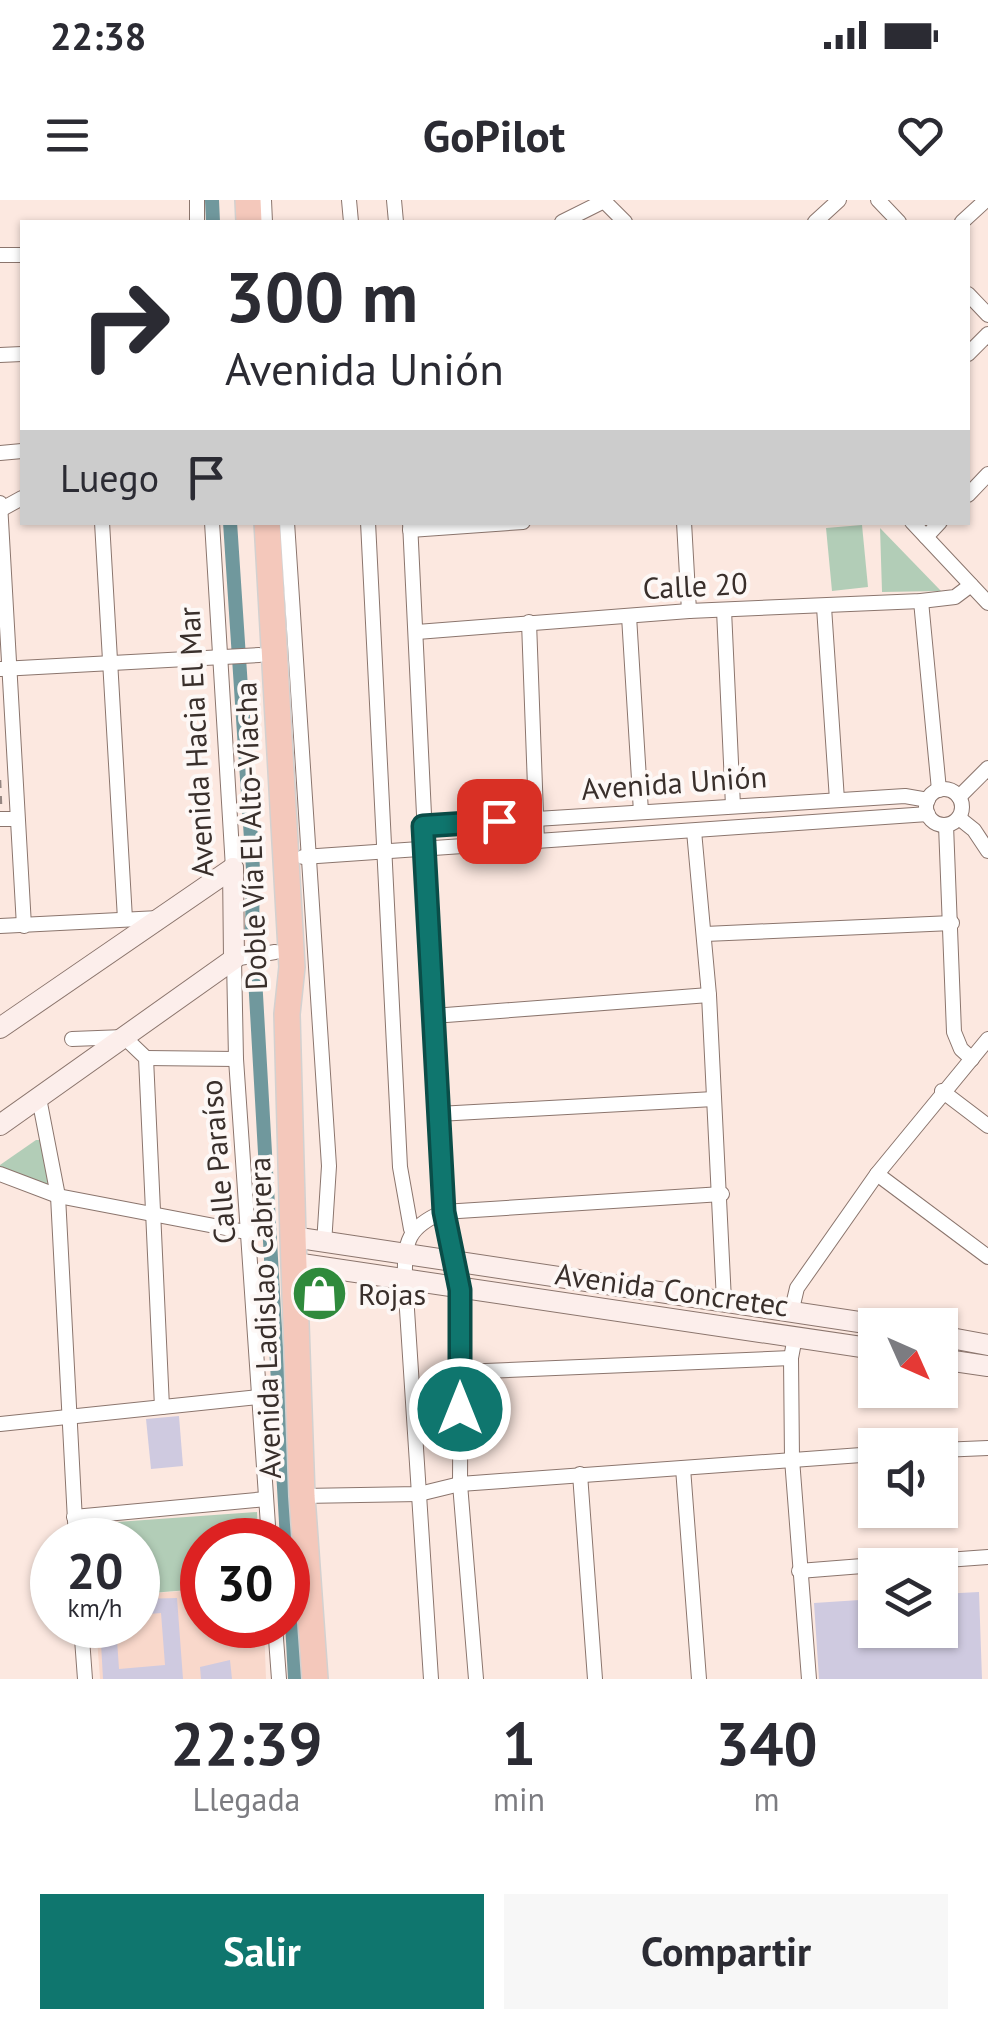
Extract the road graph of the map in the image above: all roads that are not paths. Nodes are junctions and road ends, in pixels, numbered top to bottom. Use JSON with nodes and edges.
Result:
{"nodes":[{"id":1,"x":839,"y":200,"type":"edge"},
{"id":2,"x":878,"y":200,"type":"edge"},
{"id":3,"x":986,"y":200,"type":"edge"},
{"id":4,"x":598,"y":202,"type":"edge"},
{"id":5,"x":566,"y":220,"type":"edge"},
{"id":6,"x":622,"y":220,"type":"edge"},
{"id":7,"x":818,"y":220,"type":"edge"},
{"id":8,"x":897,"y":220,"type":"edge"},
{"id":9,"x":964,"y":220,"type":"edge"},
{"id":10,"x":970,"y":296,"type":"edge"},
{"id":11,"x":988,"y":315,"type":"edge"},
{"id":12,"x":988,"y":334,"type":"edge"},
{"id":13,"x":970,"y":352,"type":"edge"},
{"id":14,"x":988,"y":474,"type":"edge"},
{"id":15,"x":970,"y":493,"type":"edge"},
{"id":16,"x":0,"y":508,"type":"edge"},
{"id":17,"x":102,"y":525,"type":"edge"},
{"id":18,"x":212,"y":525,"type":"edge"},
{"id":19,"x":250,"y":525,"type":"edge"},
{"id":20,"x":267,"y":525,"type":"edge"},
{"id":21,"x":286,"y":525,"type":"edge"},
{"id":22,"x":368,"y":525,"type":"edge"},
{"id":23,"x":438,"y":525,"type":"edge"},
{"id":24,"x":684,"y":525,"type":"edge"},
{"id":25,"x":915,"y":525,"type":"edge"},
{"id":26,"x":937,"y":525,"type":"edge"},
{"id":27,"x":410,"y":526,"type":"edge"},
{"id":28,"x":926,"y":537,"type":"junction"},
{"id":29,"x":971,"y":585,"type":"junction"},
{"id":30,"x":921,"y":601,"type":"junction"},
{"id":31,"x":988,"y":602,"type":"edge"},
{"id":32,"x":824,"y":607,"type":"junction"},
{"id":33,"x":724,"y":610,"type":"junction"},
{"id":34,"x":689,"y":611,"type":"junction"},
{"id":35,"x":629,"y":616,"type":"junction"},
{"id":36,"x":529,"y":622,"type":"junction"},
{"id":37,"x":417,"y":632,"type":"junction"},
{"id":38,"x":254,"y":655,"type":"junction"},
{"id":39,"x":226,"y":657,"type":"junction"},
{"id":40,"x":110,"y":662,"type":"junction"},
{"id":41,"x":4,"y":669,"type":"edge"},
{"id":42,"x":988,"y":768,"type":"edge"},
{"id":43,"x":959,"y":797,"type":"junction"},
{"id":44,"x":836,"y":800,"type":"junction"},
{"id":45,"x":932,"y":802,"type":"junction"},
{"id":46,"x":733,"y":806,"type":"junction"},
{"id":47,"x":641,"y":812,"type":"junction"},
{"id":48,"x":6,"y":817,"type":"edge"},
{"id":49,"x":537,"y":818,"type":"junction"},
{"id":50,"x":952,"y":821,"type":"junction"},
{"id":51,"x":423,"y":826,"type":"junction"},
{"id":52,"x":981,"y":829,"type":"edge"},
{"id":53,"x":694,"y":832,"type":"junction"},
{"id":54,"x":537,"y":842,"type":"junction"},
{"id":55,"x":424,"y":850,"type":"junction"},
{"id":56,"x":385,"y":852,"type":"junction"},
{"id":57,"x":988,"y":852,"type":"edge"},
{"id":58,"x":300,"y":857,"type":"junction"},
{"id":59,"x":233,"y":868,"type":"junction"},
{"id":60,"x":166,"y":918,"type":"junction"},
{"id":61,"x":125,"y":919,"type":"junction"},
{"id":62,"x":952,"y":923,"type":"junction"},
{"id":63,"x":0,"y":926,"type":"edge"},
{"id":64,"x":24,"y":926,"type":"junction"},
{"id":65,"x":704,"y":934,"type":"junction"},
{"id":66,"x":255,"y":955,"type":"junction"},
{"id":67,"x":709,"y":994,"type":"junction"},
{"id":68,"x":287,"y":1014,"type":"junction"},
{"id":69,"x":433,"y":1016,"type":"junction"},
{"id":70,"x":0,"y":1028,"type":"edge"},
{"id":71,"x":124,"y":1038,"type":"junction"},
{"id":72,"x":72,"y":1039,"type":"dead end"},
{"id":73,"x":988,"y":1039,"type":"edge"},
{"id":74,"x":146,"y":1058,"type":"junction"},
{"id":75,"x":236,"y":1059,"type":"junction"},
{"id":76,"x":972,"y":1059,"type":"junction"},
{"id":77,"x":942,"y":1091,"type":"junction"},
{"id":78,"x":39,"y":1098,"type":"junction"},
{"id":79,"x":714,"y":1099,"type":"junction"},
{"id":80,"x":438,"y":1114,"type":"junction"},
{"id":81,"x":0,"y":1126,"type":"edge"},
{"id":82,"x":988,"y":1126,"type":"edge"},
{"id":83,"x":0,"y":1174,"type":"edge"},
{"id":84,"x":877,"y":1174,"type":"junction"},
{"id":85,"x":722,"y":1194,"type":"junction"},
{"id":86,"x":58,"y":1196,"type":"junction"},
{"id":87,"x":444,"y":1212,"type":"junction"},
{"id":88,"x":152,"y":1216,"type":"junction"},
{"id":89,"x":411,"y":1229,"type":"junction"},
{"id":90,"x":251,"y":1233,"type":"junction"},
{"id":91,"x":324,"y":1244,"type":"junction"},
{"id":92,"x":294,"y":1250,"type":"junction"},
{"id":93,"x":404,"y":1255,"type":"junction"},
{"id":94,"x":988,"y":1257,"type":"edge"},
{"id":95,"x":458,"y":1264,"type":"junction"},
{"id":96,"x":405,"y":1279,"type":"junction"},
{"id":97,"x":460,"y":1290,"type":"junction"},
{"id":98,"x":724,"y":1301,"type":"junction"},
{"id":99,"x":792,"y":1310,"type":"junction"},
{"id":100,"x":858,"y":1321,"type":"edge"},
{"id":101,"x":796,"y":1337,"type":"junction"},
{"id":102,"x":958,"y":1339,"type":"edge"},
{"id":103,"x":988,"y":1344,"type":"edge"},
{"id":104,"x":858,"y":1346,"type":"edge"},
{"id":105,"x":790,"y":1358,"type":"junction"},
{"id":106,"x":958,"y":1362,"type":"edge"},
{"id":107,"x":988,"y":1366,"type":"edge"},
{"id":108,"x":460,"y":1372,"type":"junction"},
{"id":109,"x":259,"y":1397,"type":"junction"},
{"id":110,"x":162,"y":1407,"type":"junction"},
{"id":111,"x":68,"y":1417,"type":"junction"},
{"id":112,"x":0,"y":1424,"type":"edge"},
{"id":113,"x":988,"y":1448,"type":"edge"},
{"id":114,"x":958,"y":1449,"type":"edge"},
{"id":115,"x":858,"y":1455,"type":"edge"},
{"id":116,"x":792,"y":1459,"type":"junction"},
{"id":117,"x":683,"y":1468,"type":"junction"},
{"id":118,"x":580,"y":1474,"type":"junction"},
{"id":119,"x":460,"y":1484,"type":"junction"},
{"id":120,"x":420,"y":1494,"type":"junction"},
{"id":121,"x":302,"y":1496,"type":"junction"},
{"id":122,"x":266,"y":1499,"type":"junction"},
{"id":123,"x":74,"y":1517,"type":"joint"},
{"id":124,"x":267,"y":1518,"type":"edge"},
{"id":125,"x":988,"y":1557,"type":"edge"},
{"id":126,"x":958,"y":1559,"type":"edge"},
{"id":127,"x":858,"y":1566,"type":"edge"},
{"id":128,"x":799,"y":1571,"type":"junction"},
{"id":129,"x":83,"y":1648,"type":"edge"},
{"id":130,"x":277,"y":1648,"type":"edge"},
{"id":131,"x":85,"y":1679,"type":"edge"},
{"id":132,"x":279,"y":1679,"type":"edge"},
{"id":133,"x":315,"y":1679,"type":"edge"},
{"id":134,"x":432,"y":1679,"type":"edge"},
{"id":135,"x":476,"y":1679,"type":"edge"},
{"id":136,"x":595,"y":1679,"type":"edge"},
{"id":137,"x":699,"y":1679,"type":"edge"},
{"id":138,"x":809,"y":1679,"type":"edge"}],
"edges":[{"from":1,"to":7,"type":"street"},
{"from":2,"to":8,"type":"street"},
{"from":3,"to":9,"type":"street"},
{"from":4,"to":5,"type":"street"},
{"from":4,"to":6,"type":"street"},
{"from":10,"to":11,"type":"street"},
{"from":12,"to":13,"type":"street"},
{"from":14,"to":15,"type":"street"},
{"from":16,"to":41,"type":"street"},
{"from":17,"to":40,"type":"street"},
{"from":18,"to":39,"type":"street","name":"Avenida Hacia El Mar"},
{"from":19,"to":38,"type":"highway","name":"Doble Vía El Alto-Viacha"},
{"from":20,"to":58,"type":"highway","name":"Doble Vía El Alto-Viacha"},
{"from":21,"to":58,"type":"street"},
{"from":22,"to":56,"type":"street"},
{"from":23,"to":27,"type":"street"},
{"from":24,"to":34,"type":"street"},
{"from":25,"to":28,"type":"street"},
{"from":26,"to":28,"type":"street"},
{"from":27,"to":37,"type":"street"},
{"from":28,"to":29,"type":"street"},
{"from":29,"to":30,"type":"street","name":"Calle 20"},
{"from":29,"to":31,"type":"street"},
{"from":30,"to":32,"type":"street","name":"Calle 20"},
{"from":30,"to":45,"type":"street"},
{"from":32,"to":33,"type":"street","name":"Calle 20"},
{"from":32,"to":44,"type":"street"},
{"from":33,"to":34,"type":"street","name":"Calle 20"},
{"from":33,"to":46,"type":"street"},
{"from":34,"to":35,"type":"street","name":"Calle 20"},
{"from":35,"to":36,"type":"street","name":"Calle 20"},
{"from":35,"to":47,"type":"street"},
{"from":36,"to":37,"type":"street","name":"Calle 20"},
{"from":36,"to":49,"type":"street"},
{"from":37,"to":51,"type":"street"},
{"from":38,"to":39,"type":"street"},
{"from":38,"to":66,"type":"highway","name":"Doble Vía El Alto-Viacha"},
{"from":39,"to":40,"type":"street"},
{"from":39,"to":59,"type":"street","name":"Avenida Hacia El Mar"},
{"from":40,"to":41,"type":"street"},
{"from":40,"to":61,"type":"street"},
{"from":41,"to":48,"type":"street"},
{"from":42,"to":43,"type":"street"},
{"from":43,"to":45,"type":"street"},
{"from":43,"to":50,"type":"street"},
{"from":44,"to":45,"type":"street","name":"Avenida Unión"},
{"from":44,"to":46,"type":"street","name":"Avenida Unión"},
{"from":45,"to":50,"type":"street"},
{"from":45,"to":53,"type":"street"},
{"from":46,"to":47,"type":"street","name":"Avenida Unión"},
{"from":47,"to":49,"type":"street","name":"Avenida Unión"},
{"from":48,"to":64,"type":"street"},
{"from":49,"to":51,"type":"street","name":"Avenida Unión"},
{"from":49,"to":54,"type":"street"},
{"from":50,"to":52,"type":"street"},
{"from":50,"to":62,"type":"street"},
{"from":51,"to":55,"type":"street"},
{"from":52,"to":57,"type":"street"},
{"from":53,"to":54,"type":"street"},
{"from":53,"to":65,"type":"street"},
{"from":54,"to":55,"type":"street"},
{"from":55,"to":56,"type":"street"},
{"from":55,"to":69,"type":"street"},
{"from":56,"to":58,"type":"street"},
{"from":56,"to":89,"type":"street"},
{"from":58,"to":68,"type":"highway","name":"Doble Vía El Alto-Viacha"},
{"from":58,"to":91,"type":"street"},
{"from":59,"to":60,"type":"street"},
{"from":59,"to":66,"type":"street","name":"Avenida Hacia El Mar"},
{"from":60,"to":61,"type":"street"},
{"from":60,"to":70,"type":"street"},
{"from":61,"to":64,"type":"street"},
{"from":62,"to":65,"type":"street"},
{"from":62,"to":76,"type":"street"},
{"from":63,"to":64,"type":"street"},
{"from":65,"to":67,"type":"street"},
{"from":66,"to":68,"type":"highway","name":"Doble Vía El Alto-Viacha"},
{"from":66,"to":71,"type":"street"},
{"from":66,"to":75,"type":"street","name":"Calle Paraíso"},
{"from":67,"to":69,"type":"street"},
{"from":67,"to":79,"type":"street"},
{"from":68,"to":92,"type":"highway","name":"Avenida Ladislao Cabrera"},
{"from":69,"to":80,"type":"street"},
{"from":71,"to":72,"type":"street"},
{"from":71,"to":74,"type":"street"},
{"from":71,"to":78,"type":"street"},
{"from":73,"to":76,"type":"street"},
{"from":74,"to":75,"type":"street"},
{"from":74,"to":88,"type":"street"},
{"from":75,"to":90,"type":"street","name":"Calle Paraíso"},
{"from":76,"to":77,"type":"street"},
{"from":77,"to":82,"type":"street"},
{"from":77,"to":84,"type":"street"},
{"from":78,"to":81,"type":"street"},
{"from":78,"to":86,"type":"street"},
{"from":79,"to":80,"type":"street"},
{"from":79,"to":85,"type":"street"},
{"from":80,"to":87,"type":"street"},
{"from":83,"to":86,"type":"street"},
{"from":84,"to":94,"type":"street"},
{"from":84,"to":99,"type":"street"},
{"from":85,"to":87,"type":"street"},
{"from":85,"to":98,"type":"street"},
{"from":86,"to":88,"type":"street"},
{"from":86,"to":111,"type":"street"},
{"from":87,"to":89,"type":"street"},
{"from":87,"to":95,"type":"street"},
{"from":88,"to":90,"type":"street"},
{"from":88,"to":110,"type":"street"},
{"from":89,"to":93,"type":"street"},
{"from":90,"to":109,"type":"street","name":"Calle Paraíso"},
{"from":91,"to":92,"type":"street"},
{"from":91,"to":93,"type":"street"},
{"from":92,"to":96,"type":"street","name":"Avenida Concretec"},
{"from":92,"to":121,"type":"highway","name":"Avenida Ladislao Cabrera"},
{"from":93,"to":95,"type":"street"},
{"from":93,"to":96,"type":"street"},
{"from":95,"to":97,"type":"street"},
{"from":95,"to":98,"type":"street"},
{"from":96,"to":97,"type":"street","name":"Avenida Concretec"},
{"from":96,"to":120,"type":"street"},
{"from":97,"to":101,"type":"street","name":"Avenida Concretec"},
{"from":97,"to":108,"type":"street"},
{"from":98,"to":99,"type":"street"},
{"from":99,"to":100,"type":"street"},
{"from":101,"to":104,"type":"street","name":"Avenida Concretec"},
{"from":101,"to":105,"type":"street"},
{"from":102,"to":103,"type":"street"},
{"from":105,"to":108,"type":"street"},
{"from":105,"to":116,"type":"street"},
{"from":106,"to":107,"type":"street"},
{"from":108,"to":119,"type":"street"},
{"from":109,"to":110,"type":"street"},
{"from":109,"to":122,"type":"street","name":"Calle Paraíso"},
{"from":110,"to":111,"type":"street"},
{"from":111,"to":112,"type":"street"},
{"from":111,"to":123,"type":"street"},
{"from":113,"to":114,"type":"street"},
{"from":115,"to":116,"type":"street"},
{"from":116,"to":117,"type":"street"},
{"from":116,"to":128,"type":"street"},
{"from":117,"to":118,"type":"street"},
{"from":117,"to":137,"type":"street"},
{"from":118,"to":119,"type":"street"},
{"from":118,"to":136,"type":"street"},
{"from":119,"to":120,"type":"street"},
{"from":119,"to":135,"type":"street"},
{"from":120,"to":121,"type":"street"},
{"from":120,"to":134,"type":"street"},
{"from":121,"to":133,"type":"highway","name":"Avenida Ladislao Cabrera"},
{"from":122,"to":123,"type":"street"},
{"from":122,"to":124,"type":"street","name":"Calle Paraíso"},
{"from":125,"to":126,"type":"street"},
{"from":127,"to":128,"type":"street"},
{"from":128,"to":138,"type":"street"},
{"from":129,"to":131,"type":"street"},
{"from":130,"to":132,"type":"street"}]}
